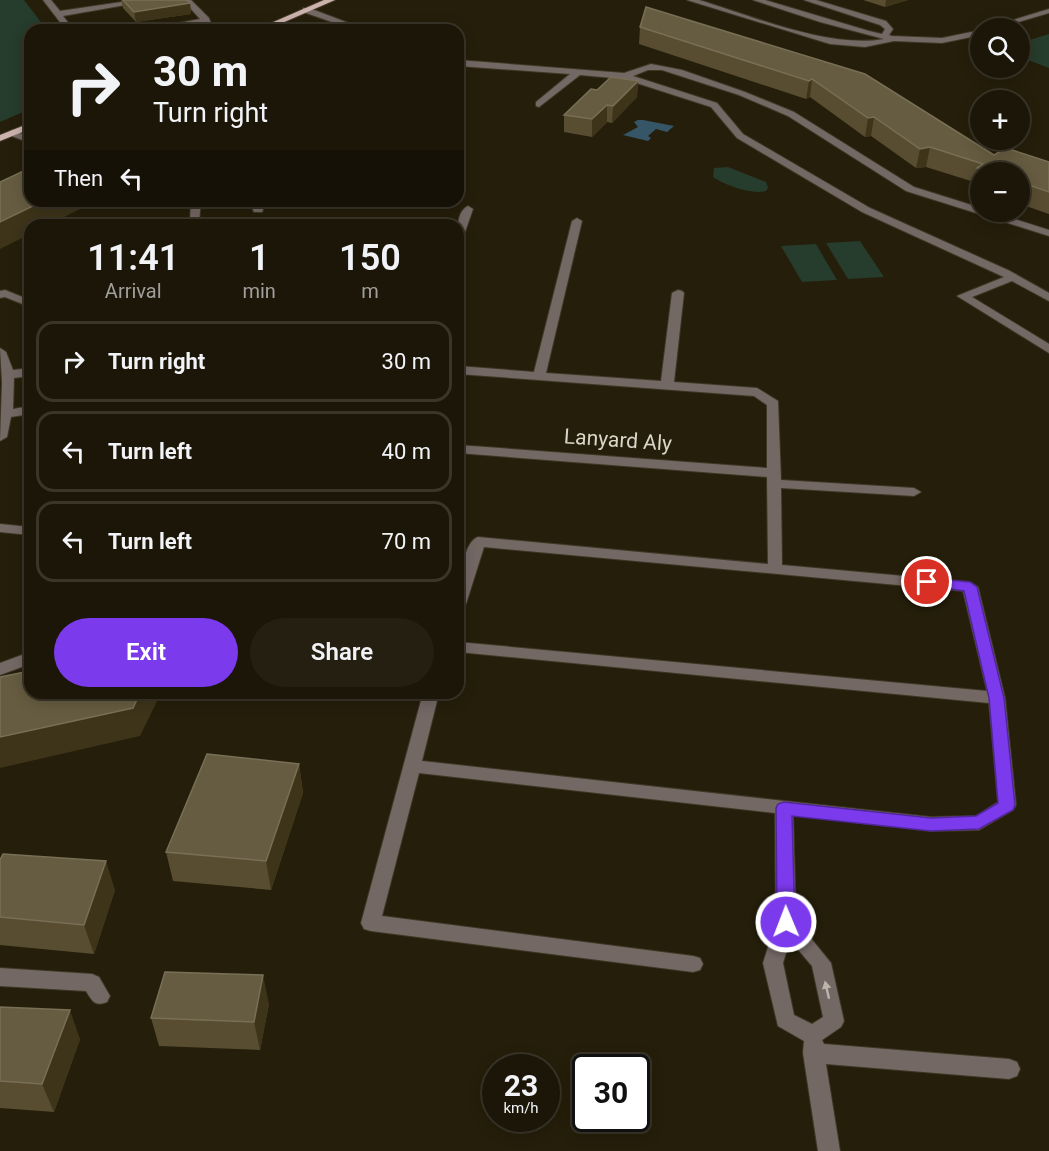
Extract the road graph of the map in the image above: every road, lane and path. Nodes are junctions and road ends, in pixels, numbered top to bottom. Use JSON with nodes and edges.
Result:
{"nodes":[{"id":1,"x":84,"y":0,"type":"edge"},
{"id":2,"x":150,"y":0,"type":"edge"},
{"id":3,"x":187,"y":0,"type":"edge"},
{"id":4,"x":691,"y":0,"type":"edge"},
{"id":5,"x":757,"y":0,"type":"edge"},
{"id":6,"x":808,"y":0,"type":"edge"},
{"id":7,"x":326,"y":1,"type":"edge"},
{"id":8,"x":52,"y":7,"type":"edge"},
{"id":9,"x":306,"y":10,"type":"junction"},
{"id":10,"x":1049,"y":11,"type":"edge"},
{"id":11,"x":292,"y":16,"type":"junction"},
{"id":12,"x":1025,"y":18,"type":"edge"},
{"id":13,"x":206,"y":20,"type":"junction"},
{"id":14,"x":65,"y":24,"type":"edge"},
{"id":15,"x":182,"y":24,"type":"edge"},
{"id":16,"x":209,"y":24,"type":"edge"},
{"id":17,"x":273,"y":24,"type":"edge"},
{"id":18,"x":319,"y":24,"type":"edge"},
{"id":19,"x":346,"y":24,"type":"edge"},
{"id":20,"x":970,"y":35,"type":"edge"},
{"id":21,"x":884,"y":36,"type":"junction"},
{"id":22,"x":900,"y":39,"type":"junction"},
{"id":23,"x":464,"y":64,"type":"edge"},
{"id":24,"x":464,"y":70,"type":"edge"},
{"id":25,"x":501,"y":72,"type":"junction"},
{"id":26,"x":578,"y":72,"type":"junction"},
{"id":27,"x":625,"y":76,"type":"junction"},
{"id":28,"x":539,"y":105,"type":"dead end"},
{"id":29,"x":24,"y":128,"type":"edge"},
{"id":30,"x":12,"y":133,"type":"junction"},
{"id":31,"x":0,"y":138,"type":"edge"},
{"id":32,"x":24,"y":138,"type":"edge"},
{"id":33,"x":468,"y":209,"type":"dead end"},
{"id":34,"x":464,"y":221,"type":"edge"},
{"id":35,"x":577,"y":221,"type":"dead end"},
{"id":36,"x":1049,"y":233,"type":"edge"},
{"id":37,"x":1013,"y":277,"type":"junction"},
{"id":38,"x":0,"y":294,"type":"edge"},
{"id":39,"x":678,"y":294,"type":"dead end"},
{"id":40,"x":1049,"y":298,"type":"edge"},
{"id":41,"x":24,"y":301,"type":"edge"},
{"id":42,"x":1049,"y":350,"type":"edge"},
{"id":43,"x":0,"y":352,"type":"edge"},
{"id":44,"x":464,"y":371,"type":"edge"},
{"id":45,"x":24,"y":373,"type":"edge"},
{"id":46,"x":6,"y":375,"type":"junction"},
{"id":47,"x":539,"y":377,"type":"junction"},
{"id":48,"x":667,"y":385,"type":"junction"},
{"id":49,"x":24,"y":411,"type":"edge"},
{"id":50,"x":5,"y":414,"type":"junction"},
{"id":51,"x":0,"y":437,"type":"edge"},
{"id":52,"x":464,"y":450,"type":"edge"},
{"id":53,"x":775,"y":478,"type":"junction"},
{"id":54,"x":914,"y":492,"type":"dead end"},
{"id":55,"x":24,"y":526,"type":"edge"},
{"id":56,"x":0,"y":528,"type":"edge"},
{"id":57,"x":775,"y":567,"type":"junction"},
{"id":58,"x":464,"y":585,"type":"edge"},
{"id":59,"x":464,"y":648,"type":"edge"},
{"id":60,"x":24,"y":660,"type":"edge"},
{"id":61,"x":0,"y":669,"type":"edge"},
{"id":62,"x":997,"y":698,"type":"junction"},
{"id":63,"x":429,"y":699,"type":"edge"},
{"id":64,"x":412,"y":766,"type":"junction"},
{"id":65,"x":784,"y":808,"type":"junction"},
{"id":66,"x":786,"y":922,"type":"junction"},
{"id":67,"x":693,"y":964,"type":"dead end"},
{"id":68,"x":0,"y":977,"type":"edge"},
{"id":69,"x":100,"y":996,"type":"dead end"},
{"id":70,"x":813,"y":1044,"type":"junction"},
{"id":71,"x":1009,"y":1069,"type":"dead end"},
{"id":72,"x":829,"y":1151,"type":"edge"}],
"edges":[{"from":1,"to":8,"type":"street"},
{"from":2,"to":8,"type":"street"},
{"from":3,"to":13,"type":"street"},
{"from":4,"to":22,"type":"street"},
{"from":5,"to":21,"type":"street"},
{"from":6,"to":21,"type":"street"},
{"from":7,"to":9,"type":"main road"},
{"from":8,"to":14,"type":"street"},
{"from":9,"to":11,"type":"main road"},
{"from":9,"to":19,"type":"street"},
{"from":10,"to":12,"type":"street"},
{"from":11,"to":17,"type":"main road"},
{"from":11,"to":18,"type":"street"},
{"from":13,"to":15,"type":"street"},
{"from":13,"to":16,"type":"street"},
{"from":20,"to":22,"type":"street"},
{"from":21,"to":22,"type":"street"},
{"from":23,"to":25,"type":"street"},
{"from":24,"to":25,"type":"street"},
{"from":25,"to":26,"type":"street"},
{"from":26,"to":27,"type":"street"},
{"from":26,"to":28,"type":"street"},
{"from":27,"to":36,"type":"street"},
{"from":27,"to":37,"type":"street"},
{"from":29,"to":30,"type":"main road"},
{"from":30,"to":31,"type":"main road"},
{"from":30,"to":32,"type":"street"},
{"from":33,"to":34,"type":"street"},
{"from":35,"to":47,"type":"street"},
{"from":37,"to":40,"type":"street"},
{"from":37,"to":42,"type":"street"},
{"from":38,"to":41,"type":"street"},
{"from":39,"to":48,"type":"street"},
{"from":43,"to":46,"type":"street"},
{"from":44,"to":47,"type":"street"},
{"from":45,"to":46,"type":"street"},
{"from":46,"to":50,"type":"street"},
{"from":47,"to":48,"type":"street"},
{"from":48,"to":53,"type":"street"},
{"from":49,"to":50,"type":"street"},
{"from":50,"to":51,"type":"street"},
{"from":52,"to":53,"type":"street","name":"Lanyard Aly"},
{"from":53,"to":54,"type":"street","name":"Lanyard Aly"},
{"from":53,"to":57,"type":"street"},
{"from":55,"to":56,"type":"street"},
{"from":57,"to":58,"type":"street"},
{"from":57,"to":62,"type":"street"},
{"from":59,"to":62,"type":"street"},
{"from":60,"to":61,"type":"street"},
{"from":62,"to":65,"type":"street"},
{"from":63,"to":64,"type":"street"},
{"from":64,"to":65,"type":"street"},
{"from":64,"to":67,"type":"street"},
{"from":65,"to":66,"type":"street"},
{"from":66,"to":70,"type":"street"},
{"from":70,"to":66,"type":"street","one_way":true},
{"from":68,"to":69,"type":"street"},
{"from":70,"to":71,"type":"street"},
{"from":70,"to":72,"type":"street"}]}
